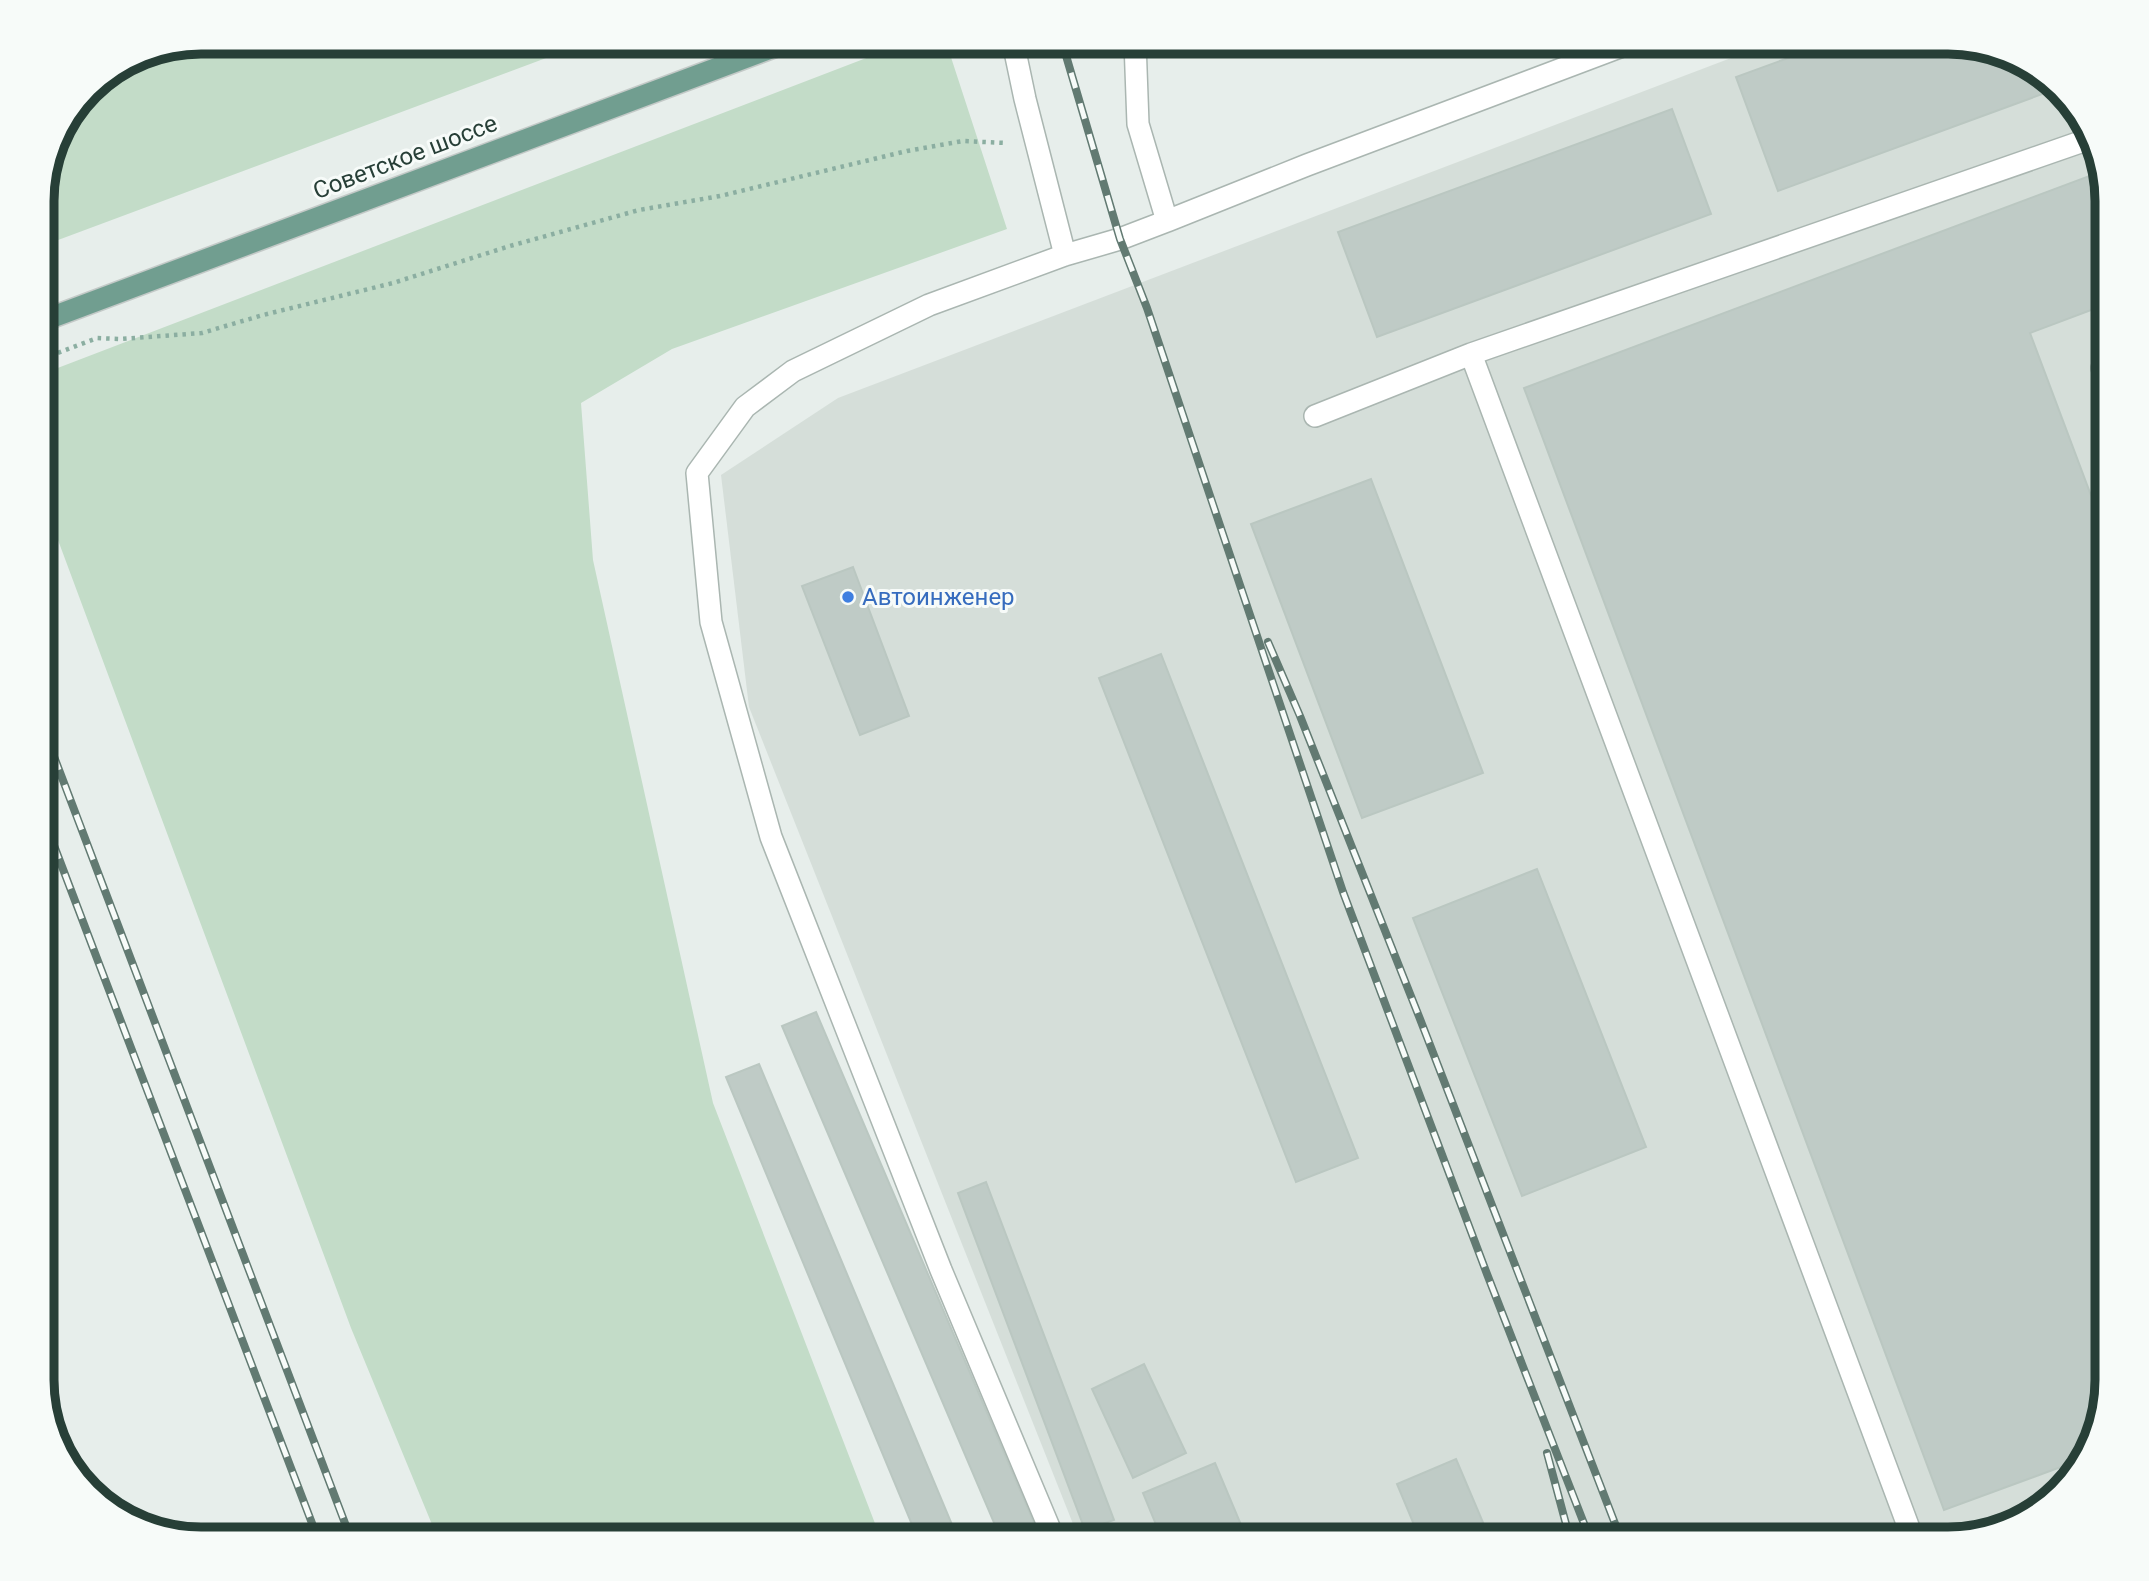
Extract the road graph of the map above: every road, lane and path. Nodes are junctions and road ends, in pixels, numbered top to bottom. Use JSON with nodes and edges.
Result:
{"nodes":[{"id":1,"x":1135,"y":54,"type":"edge"},
{"id":2,"x":1601,"y":54,"type":"edge"},
{"id":3,"x":753,"y":55,"type":"edge"},
{"id":4,"x":1016,"y":55,"type":"edge"},
{"id":5,"x":2082,"y":141,"type":"edge"},
{"id":6,"x":1041,"y":162,"type":"junction"},
{"id":7,"x":1167,"y":220,"type":"junction"},
{"id":8,"x":1065,"y":255,"type":"junction"},
{"id":9,"x":55,"y":316,"type":"edge"},
{"id":10,"x":55,"y":354,"type":"edge"},
{"id":11,"x":1471,"y":354,"type":"junction"},
{"id":12,"x":1315,"y":416,"type":"dead end"},
{"id":13,"x":1049,"y":1527,"type":"edge"},
{"id":14,"x":1909,"y":1527,"type":"edge"}],
"edges":[{"from":1,"to":7,"type":"lane"},
{"from":2,"to":7,"type":"lane"},
{"from":3,"to":9,"type":"main road","name":"Советское шоссе"},
{"from":4,"to":6,"type":"lane"},
{"from":5,"to":11,"type":"lane"},
{"from":6,"to":8,"type":"lane"},
{"from":6,"to":10,"type":"path"},
{"from":7,"to":8,"type":"lane"},
{"from":8,"to":13,"type":"lane"},
{"from":11,"to":12,"type":"lane"},
{"from":11,"to":14,"type":"lane"}]}
